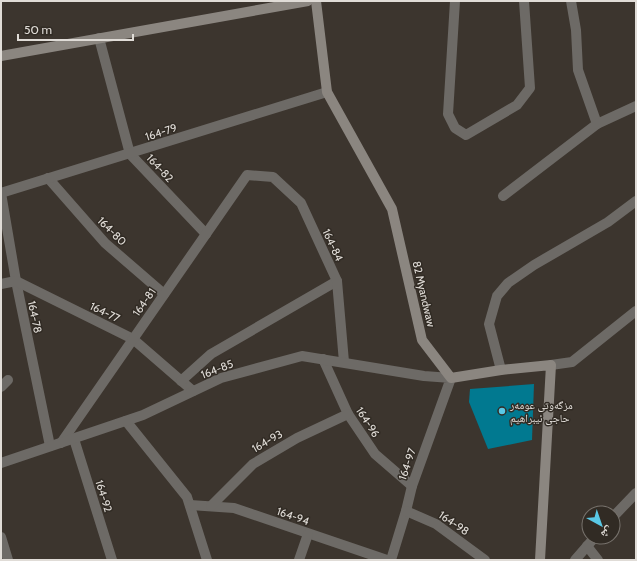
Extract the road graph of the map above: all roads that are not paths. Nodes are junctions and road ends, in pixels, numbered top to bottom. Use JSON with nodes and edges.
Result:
{"nodes":[{"id":1,"x":308,"y":1,"type":"edge"},
{"id":2,"x":316,"y":1,"type":"edge"},
{"id":3,"x":455,"y":1,"type":"edge"},
{"id":4,"x":524,"y":1,"type":"edge"},
{"id":5,"x":571,"y":1,"type":"edge"},
{"id":6,"x":99,"y":38,"type":"junction"},
{"id":7,"x":1,"y":56,"type":"edge"},
{"id":8,"x":327,"y":92,"type":"junction"},
{"id":9,"x":636,"y":106,"type":"edge"},
{"id":10,"x":597,"y":124,"type":"junction"},
{"id":11,"x":130,"y":154,"type":"junction"},
{"id":12,"x":247,"y":175,"type":"joint"},
{"id":13,"x":48,"y":178,"type":"junction"},
{"id":14,"x":1,"y":193,"type":"edge"},
{"id":15,"x":503,"y":196,"type":"dead end"},
{"id":16,"x":636,"y":201,"type":"edge"},
{"id":17,"x":206,"y":234,"type":"junction"},
{"id":18,"x":16,"y":281,"type":"junction"},
{"id":19,"x":337,"y":281,"type":"junction"},
{"id":20,"x":1,"y":284,"type":"edge"},
{"id":21,"x":164,"y":294,"type":"junction"},
{"id":22,"x":636,"y":311,"type":"edge"},
{"id":23,"x":133,"y":339,"type":"junction"},
{"id":24,"x":323,"y":359,"type":"junction"},
{"id":25,"x":344,"y":362,"type":"junction"},
{"id":26,"x":551,"y":365,"type":"junction"},
{"id":27,"x":501,"y":370,"type":"junction"},
{"id":28,"x":451,"y":378,"type":"junction"},
{"id":29,"x":181,"y":381,"type":"junction"},
{"id":30,"x":193,"y":391,"type":"junction"},
{"id":31,"x":348,"y":414,"type":"junction"},
{"id":32,"x":126,"y":421,"type":"junction"},
{"id":33,"x":74,"y":439,"type":"junction"},
{"id":34,"x":61,"y":443,"type":"junction"},
{"id":35,"x":50,"y":446,"type":"junction"},
{"id":36,"x":1,"y":463,"type":"edge"},
{"id":37,"x":412,"y":486,"type":"junction"},
{"id":38,"x":636,"y":494,"type":"edge"},
{"id":39,"x":190,"y":505,"type":"junction"},
{"id":40,"x":211,"y":506,"type":"junction"},
{"id":41,"x":621,"y":509,"type":"edge"},
{"id":42,"x":406,"y":511,"type":"junction"},
{"id":43,"x":308,"y":534,"type":"junction"},
{"id":44,"x":1,"y":537,"type":"edge"},
{"id":45,"x":586,"y":546,"type":"joint"},
{"id":46,"x":8,"y":560,"type":"edge"},
{"id":47,"x":112,"y":560,"type":"edge"},
{"id":48,"x":206,"y":560,"type":"edge"},
{"id":49,"x":299,"y":560,"type":"edge"},
{"id":50,"x":387,"y":560,"type":"edge"},
{"id":51,"x":391,"y":560,"type":"edge"},
{"id":52,"x":485,"y":560,"type":"edge"},
{"id":53,"x":540,"y":560,"type":"edge"},
{"id":54,"x":575,"y":560,"type":"edge"},
{"id":55,"x":598,"y":560,"type":"edge"}],
"edges":[{"from":1,"to":6,"type":"street"},
{"from":2,"to":8,"type":"street","name":"82 Myandwaw"},
{"from":3,"to":4,"type":"street"},
{"from":5,"to":10,"type":"street"},
{"from":6,"to":7,"type":"street"},
{"from":6,"to":11,"type":"street","name":"164-82"},
{"from":8,"to":11,"type":"street","name":"164-79"},
{"from":8,"to":28,"type":"street","name":"82 Myandwaw"},
{"from":9,"to":10,"type":"street"},
{"from":10,"to":15,"type":"street"},
{"from":11,"to":13,"type":"street","name":"164-79"},
{"from":11,"to":17,"type":"street","name":"164-82"},
{"from":12,"to":17,"type":"street","name":"164-81"},
{"from":12,"to":19,"type":"street","name":"164-84"},
{"from":13,"to":14,"type":"street","name":"164-79"},
{"from":13,"to":21,"type":"street","name":"164-80"},
{"from":14,"to":18,"type":"street","name":"164-78"},
{"from":16,"to":27,"type":"street"},
{"from":17,"to":21,"type":"street","name":"164-81"},
{"from":18,"to":20,"type":"street"},
{"from":18,"to":23,"type":"street","name":"164-77"},
{"from":18,"to":35,"type":"street","name":"164-78"},
{"from":19,"to":25,"type":"street","name":"164-84"},
{"from":19,"to":29,"type":"street"},
{"from":21,"to":23,"type":"street","name":"164-81"},
{"from":22,"to":26,"type":"street"},
{"from":23,"to":29,"type":"street","name":"164-77"},
{"from":23,"to":34,"type":"street","name":"164-81"},
{"from":24,"to":25,"type":"street","name":"164-85"},
{"from":24,"to":30,"type":"street","name":"164-85"},
{"from":24,"to":31,"type":"street","name":"164-96"},
{"from":25,"to":28,"type":"street","name":"164-85"},
{"from":26,"to":27,"type":"street"},
{"from":26,"to":53,"type":"street"},
{"from":27,"to":28,"type":"street"},
{"from":28,"to":37,"type":"street","name":"164-97"},
{"from":29,"to":30,"type":"street","name":"164-77"},
{"from":30,"to":32,"type":"street","name":"164-85"},
{"from":31,"to":37,"type":"street","name":"164-96"},
{"from":31,"to":40,"type":"street","name":"164-93"},
{"from":32,"to":33,"type":"street","name":"164-85"},
{"from":32,"to":39,"type":"street"},
{"from":33,"to":34,"type":"street","name":"164-85"},
{"from":33,"to":47,"type":"street","name":"164-92"},
{"from":34,"to":35,"type":"street","name":"164-85"},
{"from":35,"to":36,"type":"street","name":"164-85"},
{"from":37,"to":42,"type":"street","name":"164-97"},
{"from":38,"to":41,"type":"street"},
{"from":39,"to":40,"type":"street","name":"164-94"},
{"from":39,"to":48,"type":"street"},
{"from":40,"to":43,"type":"street","name":"164-94"},
{"from":42,"to":51,"type":"street","name":"164-97"},
{"from":42,"to":52,"type":"street","name":"164-98"},
{"from":43,"to":49,"type":"street"},
{"from":43,"to":50,"type":"street","name":"164-94"},
{"from":44,"to":46,"type":"street"},
{"from":45,"to":54,"type":"street"},
{"from":45,"to":55,"type":"street"}]}
